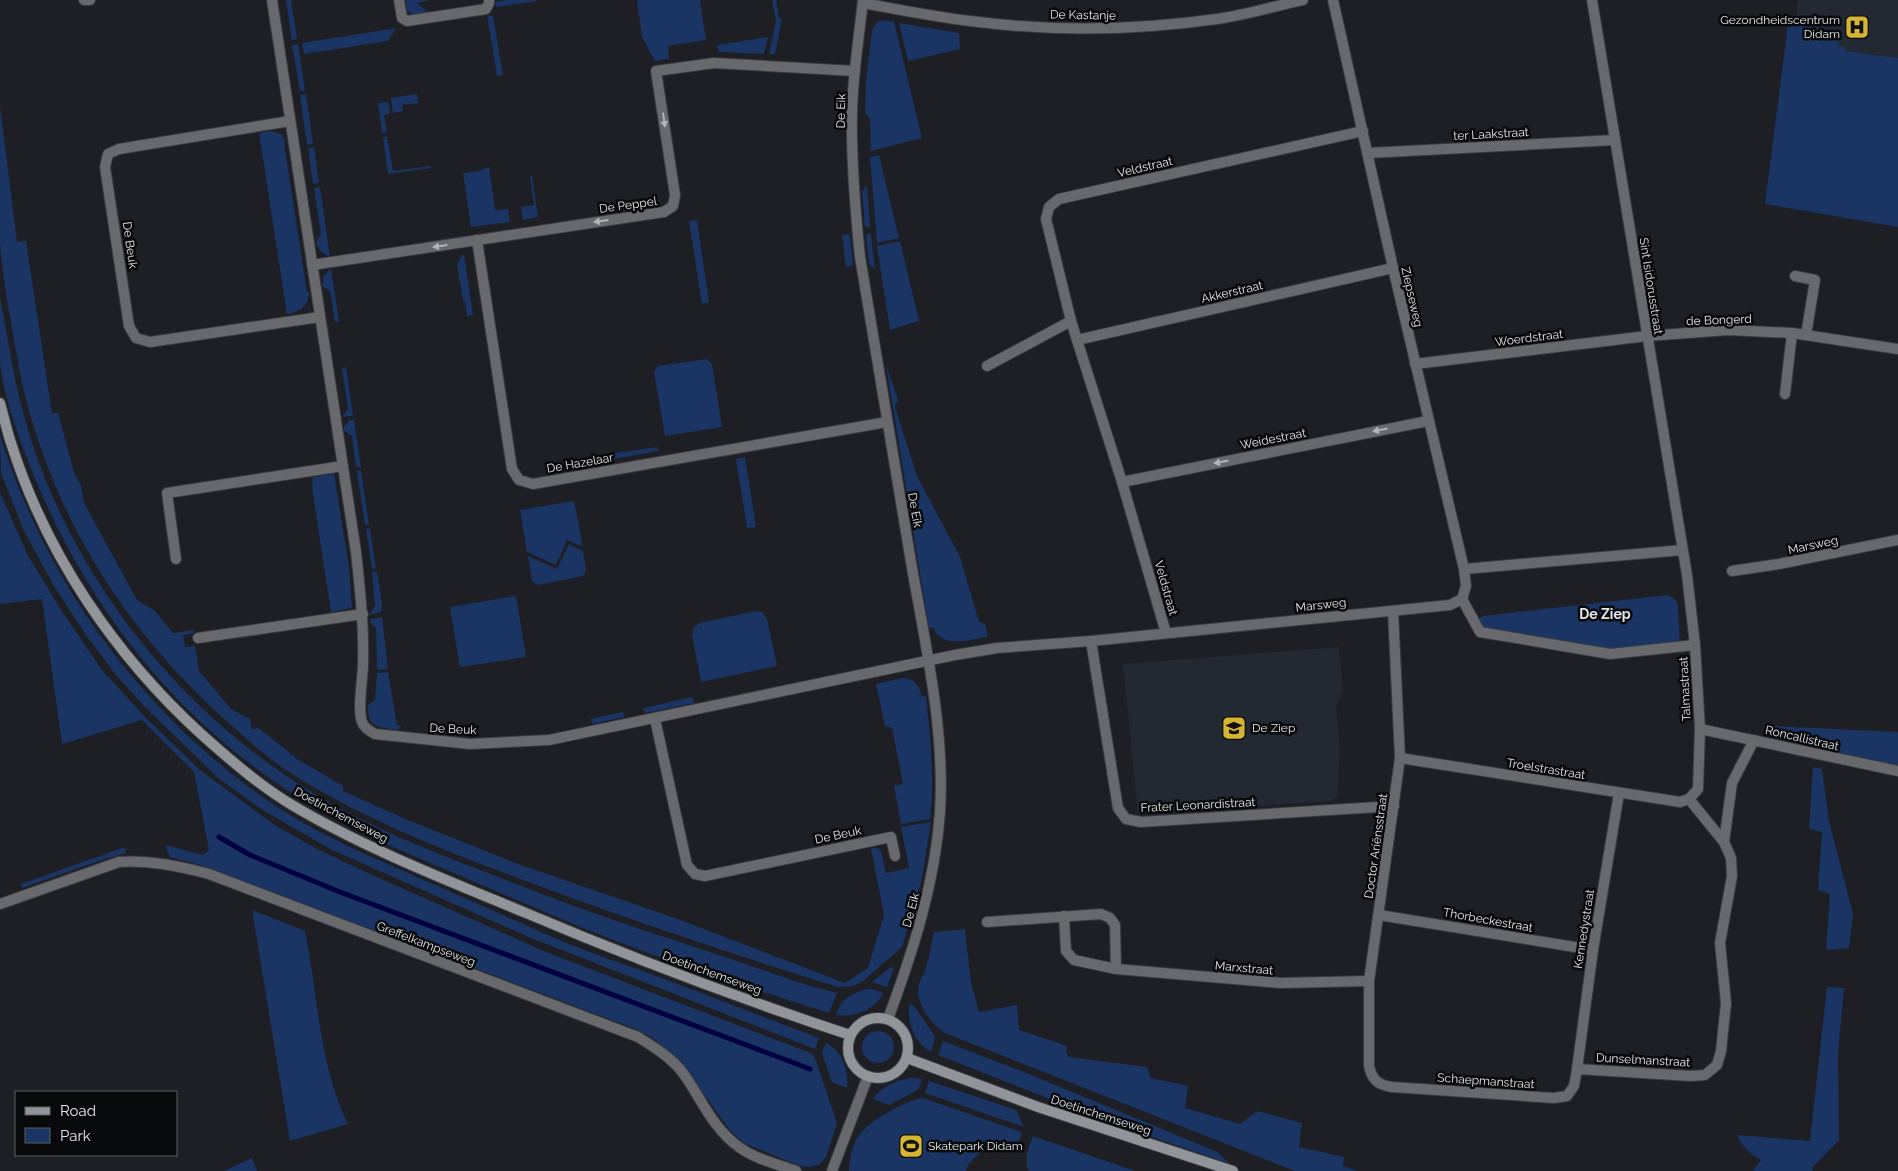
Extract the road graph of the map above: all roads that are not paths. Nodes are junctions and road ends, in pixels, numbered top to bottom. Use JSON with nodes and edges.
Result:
{"nodes":[{"id":1,"x":84,"y":0,"type":"edge"},
{"id":2,"x":90,"y":0,"type":"edge"},
{"id":3,"x":272,"y":0,"type":"edge"},
{"id":4,"x":399,"y":0,"type":"edge"},
{"id":5,"x":489,"y":0,"type":"edge"},
{"id":6,"x":1303,"y":0,"type":"edge"},
{"id":7,"x":1332,"y":0,"type":"edge"},
{"id":8,"x":1592,"y":0,"type":"edge"},
{"id":9,"x":863,"y":2,"type":"edge"},
{"id":10,"x":855,"y":71,"type":"junction"},
{"id":11,"x":290,"y":121,"type":"junction"},
{"id":12,"x":1363,"y":131,"type":"junction"},
{"id":13,"x":1615,"y":140,"type":"junction"},
{"id":14,"x":1368,"y":153,"type":"junction"},
{"id":15,"x":477,"y":240,"type":"junction"},
{"id":16,"x":312,"y":264,"type":"junction"},
{"id":17,"x":1393,"y":268,"type":"junction"},
{"id":18,"x":1794,"y":276,"type":"dead end"},
{"id":19,"x":320,"y":316,"type":"junction"},
{"id":20,"x":1071,"y":321,"type":"junction"},
{"id":21,"x":1792,"y":333,"type":"junction"},
{"id":22,"x":1806,"y":335,"type":"junction"},
{"id":23,"x":1647,"y":336,"type":"junction"},
{"id":24,"x":1077,"y":340,"type":"junction"},
{"id":25,"x":1898,"y":349,"type":"edge"},
{"id":26,"x":1415,"y":364,"type":"junction"},
{"id":27,"x":987,"y":366,"type":"dead end"},
{"id":28,"x":1785,"y":394,"type":"dead end"},
{"id":29,"x":0,"y":403,"type":"edge"},
{"id":30,"x":1428,"y":421,"type":"junction"},
{"id":31,"x":887,"y":422,"type":"junction"},
{"id":32,"x":343,"y":466,"type":"junction"},
{"id":33,"x":1122,"y":482,"type":"junction"},
{"id":34,"x":1898,"y":540,"type":"edge"},
{"id":35,"x":1683,"y":550,"type":"junction"},
{"id":36,"x":176,"y":559,"type":"dead end"},
{"id":37,"x":1464,"y":568,"type":"junction"},
{"id":38,"x":1732,"y":571,"type":"dead end"},
{"id":39,"x":1687,"y":575,"type":"joint"},
{"id":40,"x":1462,"y":599,"type":"junction"},
{"id":41,"x":1393,"y":611,"type":"junction"},
{"id":42,"x":362,"y":614,"type":"junction"},
{"id":43,"x":1166,"y":633,"type":"junction"},
{"id":44,"x":198,"y":638,"type":"dead end"},
{"id":45,"x":1091,"y":641,"type":"junction"},
{"id":46,"x":1695,"y":645,"type":"junction"},
{"id":47,"x":929,"y":660,"type":"junction"},
{"id":48,"x":655,"y":719,"type":"junction"},
{"id":49,"x":1700,"y":729,"type":"junction"},
{"id":50,"x":1754,"y":740,"type":"junction"},
{"id":51,"x":1400,"y":758,"type":"junction"},
{"id":52,"x":1898,"y":770,"type":"edge"},
{"id":53,"x":1619,"y":794,"type":"junction"},
{"id":54,"x":1689,"y":799,"type":"junction"},
{"id":55,"x":1394,"y":806,"type":"junction"},
{"id":56,"x":1724,"y":842,"type":"junction"},
{"id":57,"x":895,"y":856,"type":"dead end"},
{"id":58,"x":0,"y":904,"type":"edge"},
{"id":59,"x":1379,"y":915,"type":"junction"},
{"id":60,"x":1064,"y":916,"type":"junction"},
{"id":61,"x":987,"y":922,"type":"dead end"},
{"id":62,"x":1592,"y":950,"type":"junction"},
{"id":63,"x":1116,"y":969,"type":"junction"},
{"id":64,"x":1369,"y":981,"type":"junction"},
{"id":65,"x":888,"y":1019,"type":"junction"},
{"id":66,"x":850,"y":1036,"type":"junction"},
{"id":67,"x":907,"y":1058,"type":"junction"},
{"id":68,"x":1577,"y":1069,"type":"junction"},
{"id":69,"x":868,"y":1076,"type":"junction"},
{"id":70,"x":1376,"y":1082,"type":"joint"},
{"id":71,"x":796,"y":1171,"type":"edge"},
{"id":72,"x":832,"y":1171,"type":"edge"},
{"id":73,"x":1233,"y":1171,"type":"edge"}],
"edges":[{"from":1,"to":2,"type":"street"},
{"from":3,"to":11,"type":"street","name":"De Beuk"},
{"from":4,"to":5,"type":"street"},
{"from":6,"to":9,"type":"street","name":"De Kastanje"},
{"from":7,"to":12,"type":"street","name":"Ziepseweg"},
{"from":8,"to":13,"type":"street","name":"Sint Isidorusstraat"},
{"from":9,"to":10,"type":"street","name":"De Eik"},
{"from":10,"to":15,"type":"street","name":"De Peppel","one_way":true},
{"from":10,"to":31,"type":"street","name":"De Eik"},
{"from":11,"to":16,"type":"street","name":"De Beuk"},
{"from":11,"to":19,"type":"street","name":"De Beuk"},
{"from":12,"to":14,"type":"street","name":"Ziepseweg"},
{"from":12,"to":20,"type":"street","name":"Veldstraat"},
{"from":13,"to":14,"type":"street","name":"ter Laakstraat"},
{"from":13,"to":23,"type":"street","name":"Sint Isidorusstraat"},
{"from":14,"to":17,"type":"street","name":"Ziepseweg"},
{"from":15,"to":16,"type":"street","name":"De Peppel","one_way":true},
{"from":15,"to":31,"type":"street","name":"De Hazelaar"},
{"from":16,"to":19,"type":"street","name":"De Beuk"},
{"from":17,"to":24,"type":"street","name":"Akkerstraat"},
{"from":17,"to":26,"type":"street","name":"Ziepseweg"},
{"from":18,"to":22,"type":"street"},
{"from":19,"to":32,"type":"street","name":"De Beuk"},
{"from":20,"to":24,"type":"street","name":"Veldstraat"},
{"from":20,"to":27,"type":"street"},
{"from":21,"to":22,"type":"street","name":"de Bongerd"},
{"from":21,"to":23,"type":"street","name":"de Bongerd"},
{"from":21,"to":28,"type":"street"},
{"from":22,"to":25,"type":"street","name":"de Bongerd"},
{"from":23,"to":26,"type":"street","name":"Woerdstraat"},
{"from":23,"to":35,"type":"street","name":"Sint Isidorusstraat"},
{"from":24,"to":33,"type":"street","name":"Veldstraat"},
{"from":26,"to":30,"type":"street","name":"Ziepseweg"},
{"from":29,"to":66,"type":"main road","name":"Doetinchemseweg"},
{"from":30,"to":33,"type":"street","name":"Weidestraat","one_way":true},
{"from":30,"to":37,"type":"street","name":"Ziepseweg"},
{"from":31,"to":47,"type":"street","name":"De Eik"},
{"from":32,"to":36,"type":"street"},
{"from":32,"to":42,"type":"street","name":"De Beuk"},
{"from":33,"to":43,"type":"street","name":"Veldstraat"},
{"from":34,"to":38,"type":"street","name":"Marsweg"},
{"from":35,"to":37,"type":"street"},
{"from":35,"to":39,"type":"street","name":"Sint Isidorusstraat"},
{"from":37,"to":40,"type":"street","name":"Ziepseweg"},
{"from":39,"to":46,"type":"street","name":"Talmastraat"},
{"from":40,"to":41,"type":"street","name":"Marsweg"},
{"from":40,"to":46,"type":"street"},
{"from":41,"to":43,"type":"street","name":"Marsweg"},
{"from":41,"to":51,"type":"street","name":"Doctor Ariënsstraat"},
{"from":42,"to":44,"type":"street"},
{"from":42,"to":48,"type":"street","name":"De Beuk"},
{"from":43,"to":45,"type":"street","name":"Marsweg"},
{"from":45,"to":47,"type":"street","name":"Marsweg"},
{"from":45,"to":55,"type":"street","name":"Frater Leonardistraat"},
{"from":46,"to":49,"type":"street","name":"Talmastraat"},
{"from":47,"to":48,"type":"street","name":"De Beuk"},
{"from":47,"to":65,"type":"street","name":"De Eik"},
{"from":48,"to":57,"type":"street","name":"De Beuk"},
{"from":49,"to":50,"type":"street","name":"Roncallistraat"},
{"from":49,"to":54,"type":"street","name":"Talmastraat"},
{"from":50,"to":52,"type":"street","name":"Roncallistraat"},
{"from":50,"to":56,"type":"street","name":"Dunselmanstraat"},
{"from":51,"to":53,"type":"street","name":"Troelstrastraat"},
{"from":51,"to":55,"type":"street","name":"Doctor Ariënsstraat"},
{"from":53,"to":54,"type":"street","name":"Troelstrastraat"},
{"from":53,"to":62,"type":"street","name":"Kennedystraat"},
{"from":54,"to":56,"type":"street","name":"Dunselmanstraat"},
{"from":55,"to":59,"type":"street","name":"Doctor Ariënsstraat"},
{"from":56,"to":68,"type":"street","name":"Dunselmanstraat"},
{"from":58,"to":71,"type":"street","name":"Greffelkampseweg"},
{"from":59,"to":62,"type":"street","name":"Thorbeckestraat"},
{"from":59,"to":64,"type":"street","name":"Doctor Ariënsstraat"},
{"from":60,"to":61,"type":"street"},
{"from":60,"to":63,"type":"street","name":"Marxstraat"},
{"from":60,"to":63,"type":"street"},
{"from":62,"to":68,"type":"street","name":"Kennedystraat"},
{"from":63,"to":64,"type":"street","name":"Marxstraat"},
{"from":64,"to":70,"type":"street","name":"Doctor Ariënsstraat"},
{"from":65,"to":66,"type":"main road"},
{"from":65,"to":67,"type":"main road"},
{"from":66,"to":69,"type":"main road"},
{"from":67,"to":69,"type":"main road"},
{"from":67,"to":73,"type":"main road","name":"Doetinchemseweg"},
{"from":68,"to":70,"type":"street","name":"Schaepmanstraat"},
{"from":69,"to":72,"type":"street"}]}
